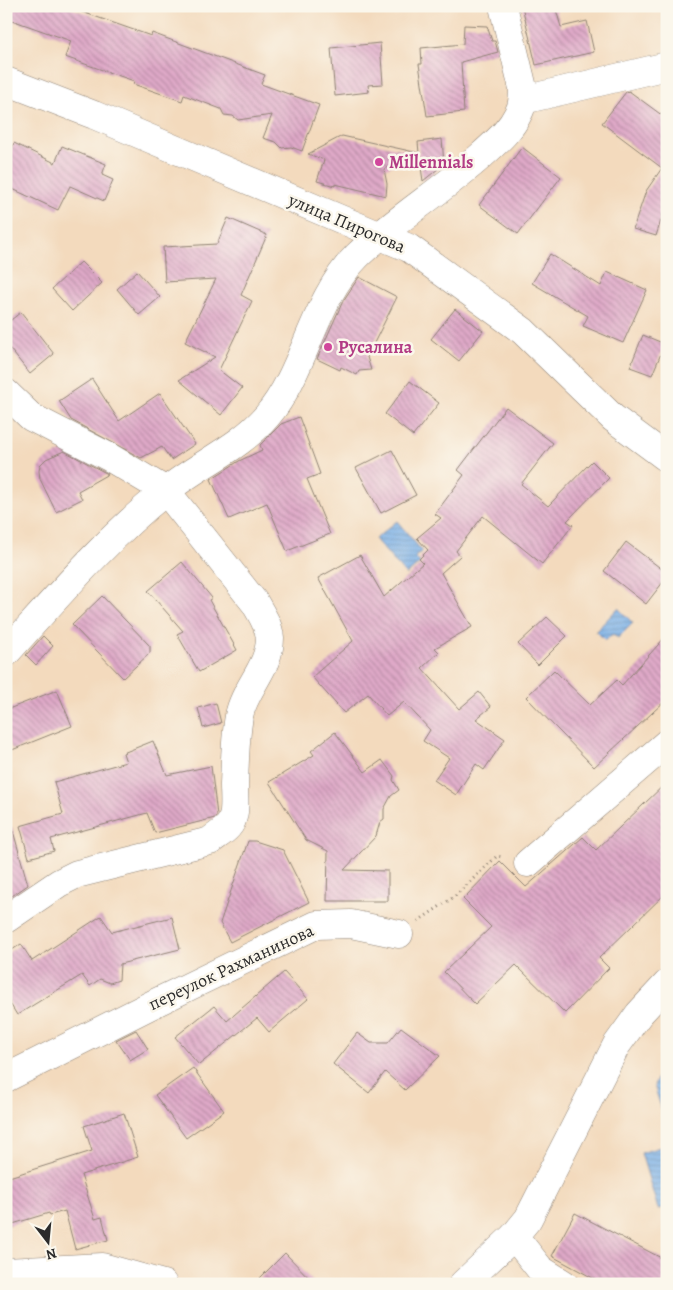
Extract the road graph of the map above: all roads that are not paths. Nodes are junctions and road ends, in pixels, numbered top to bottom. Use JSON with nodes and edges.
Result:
{"nodes":[{"id":1,"x":503,"y":6,"type":"edge"},
{"id":2,"x":667,"y":66,"type":"edge"},
{"id":3,"x":6,"y":81,"type":"edge"},
{"id":4,"x":523,"y":100,"type":"junction"},
{"id":5,"x":381,"y":235,"type":"junction"},
{"id":6,"x":6,"y":393,"type":"edge"},
{"id":7,"x":667,"y":458,"type":"edge"},
{"id":8,"x":166,"y":491,"type":"junction"},
{"id":9,"x":6,"y":653,"type":"edge"},
{"id":10,"x":667,"y":742,"type":"edge"},
{"id":11,"x":528,"y":863,"type":"road end"},
{"id":12,"x":6,"y":919,"type":"edge"},
{"id":13,"x":399,"y":934,"type":"road end"},
{"id":14,"x":667,"y":984,"type":"edge"},
{"id":15,"x":6,"y":1078,"type":"edge"},
{"id":16,"x":514,"y":1236,"type":"junction"},
{"id":17,"x":6,"y":1272,"type":"edge"},
{"id":18,"x":532,"y":1276,"type":"edge"},
{"id":19,"x":163,"y":1284,"type":"edge"},
{"id":20,"x":462,"y":1284,"type":"edge"},
{"id":21,"x":564,"y":1284,"type":"edge"}],
"edges":[{"from":1,"to":4,"type":"street"},
{"from":2,"to":4,"type":"street"},
{"from":3,"to":5,"type":"street","name":"улица Пирогова"},
{"from":4,"to":5,"type":"street"},
{"from":5,"to":7,"type":"street","name":"улица Пирогова"},
{"from":5,"to":8,"type":"street"},
{"from":6,"to":8,"type":"street"},
{"from":8,"to":9,"type":"street"},
{"from":8,"to":12,"type":"street"},
{"from":10,"to":11,"type":"street"},
{"from":13,"to":15,"type":"street","name":"переулок Рахманинова"},
{"from":14,"to":16,"type":"street"},
{"from":16,"to":18,"type":"street"},
{"from":16,"to":20,"type":"street"},
{"from":17,"to":19,"type":"street"},
{"from":18,"to":21,"type":"street"}]}
